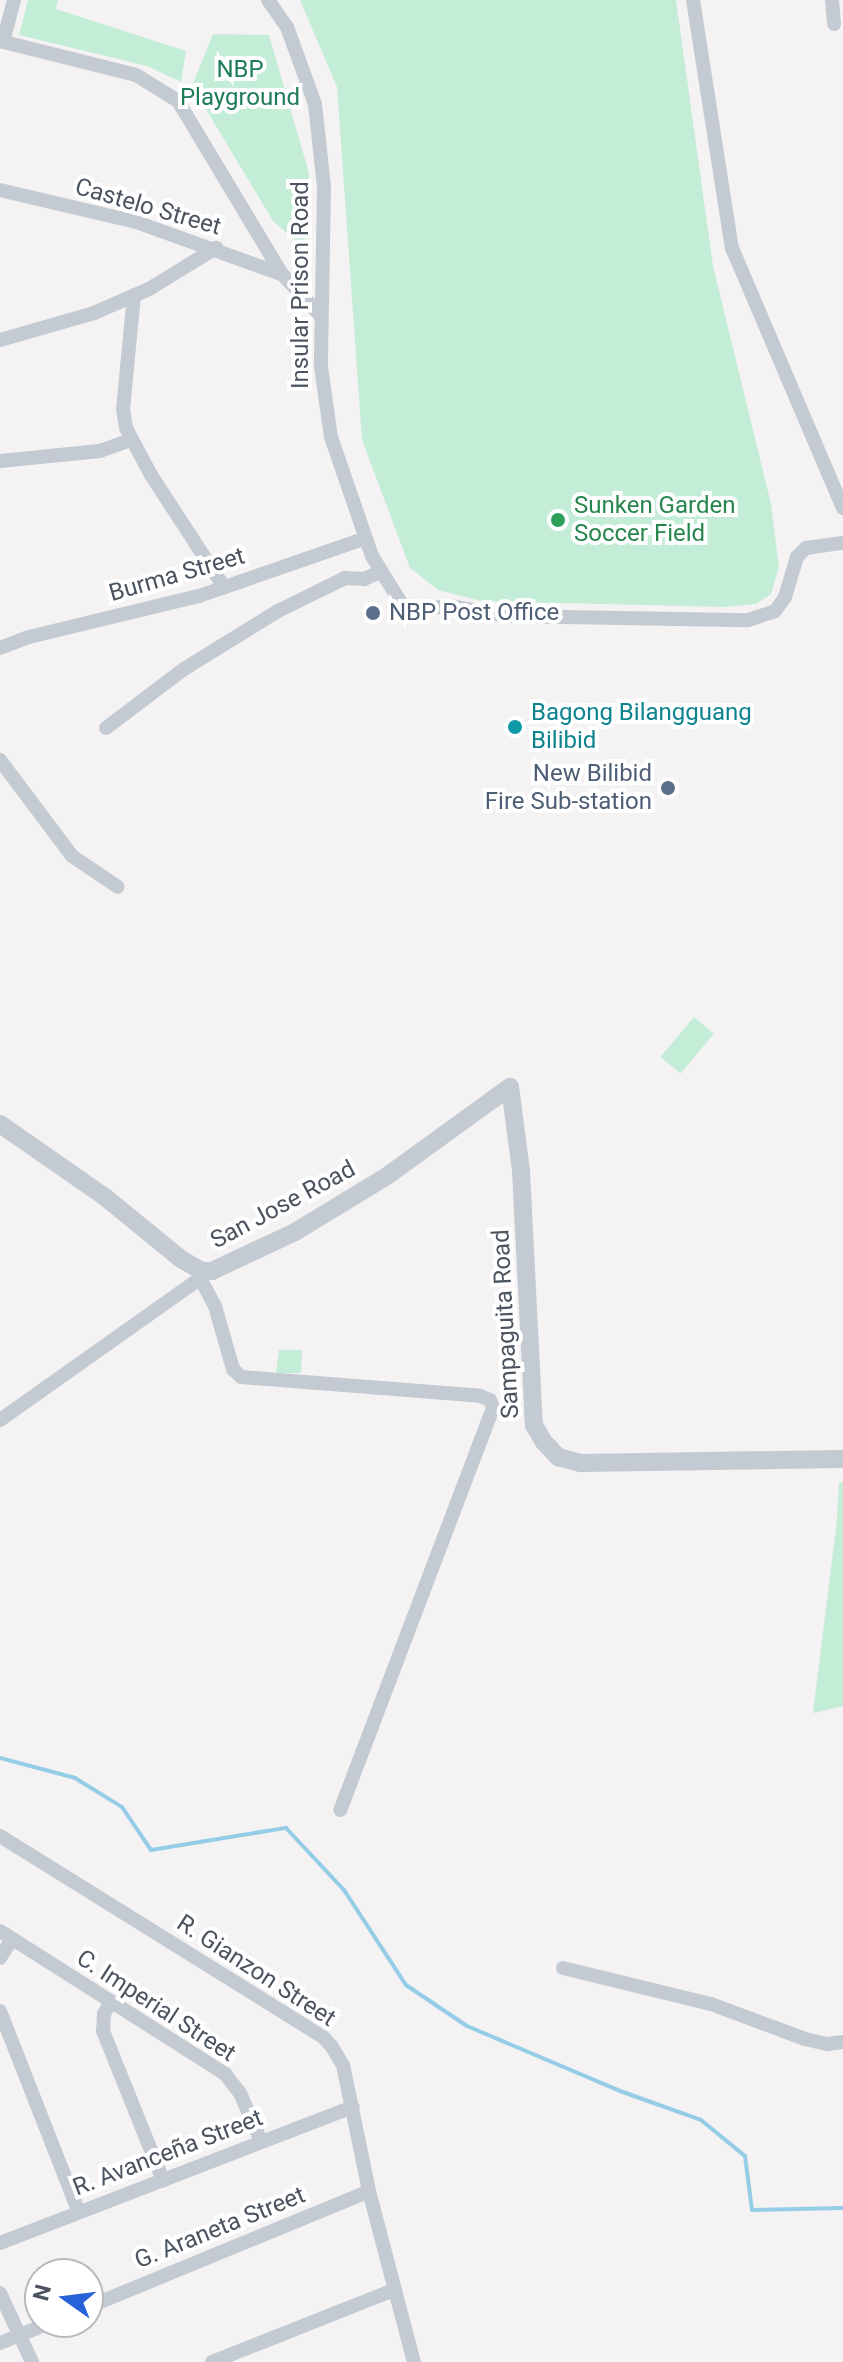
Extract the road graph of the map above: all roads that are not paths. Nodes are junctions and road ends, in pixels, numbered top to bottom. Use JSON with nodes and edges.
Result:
{"nodes":[{"id":1,"x":14,"y":0,"type":"edge"},
{"id":2,"x":268,"y":0,"type":"edge"},
{"id":3,"x":693,"y":0,"type":"edge"},
{"id":4,"x":832,"y":0,"type":"edge"},
{"id":5,"x":834,"y":24,"type":"dead end"},
{"id":6,"x":2,"y":41,"type":"edge"},
{"id":7,"x":0,"y":190,"type":"edge"},
{"id":8,"x":216,"y":248,"type":"junction"},
{"id":9,"x":282,"y":274,"type":"junction"},
{"id":10,"x":134,"y":295,"type":"junction"},
{"id":11,"x":321,"y":316,"type":"junction"},
{"id":12,"x":0,"y":340,"type":"edge"},
{"id":13,"x":130,"y":440,"type":"junction"},
{"id":14,"x":0,"y":461,"type":"edge"},
{"id":15,"x":843,"y":508,"type":"edge"},
{"id":16,"x":364,"y":539,"type":"junction"},
{"id":17,"x":843,"y":543,"type":"edge"},
{"id":18,"x":380,"y":572,"type":"junction"},
{"id":19,"x":224,"y":587,"type":"junction"},
{"id":20,"x":0,"y":648,"type":"edge"},
{"id":21,"x":106,"y":728,"type":"dead end"},
{"id":22,"x":0,"y":760,"type":"edge"},
{"id":23,"x":118,"y":887,"type":"dead end"},
{"id":24,"x":510,"y":1087,"type":"joint"},
{"id":25,"x":0,"y":1124,"type":"edge"},
{"id":26,"x":206,"y":1274,"type":"junction"},
{"id":27,"x":0,"y":1420,"type":"edge"},
{"id":28,"x":843,"y":1459,"type":"edge"},
{"id":29,"x":340,"y":1810,"type":"dead end"},
{"id":30,"x":0,"y":1836,"type":"edge"},
{"id":31,"x":6,"y":1935,"type":"edge"},
{"id":32,"x":0,"y":1958,"type":"edge"},
{"id":33,"x":563,"y":1968,"type":"dead end"},
{"id":34,"x":111,"y":2001,"type":"junction"},
{"id":35,"x":0,"y":2011,"type":"edge"},
{"id":36,"x":843,"y":2042,"type":"edge"},
{"id":37,"x":353,"y":2107,"type":"junction"},
{"id":38,"x":261,"y":2141,"type":"junction"},
{"id":39,"x":163,"y":2180,"type":"junction"},
{"id":40,"x":369,"y":2191,"type":"junction"},
{"id":41,"x":78,"y":2210,"type":"junction"},
{"id":42,"x":0,"y":2243,"type":"edge"},
{"id":43,"x":394,"y":2290,"type":"junction"},
{"id":44,"x":0,"y":2293,"type":"edge"},
{"id":45,"x":104,"y":2300,"type":"edge"},
{"id":46,"x":24,"y":2334,"type":"edge"},
{"id":47,"x":21,"y":2335,"type":"junction"},
{"id":48,"x":0,"y":2343,"type":"edge"},
{"id":49,"x":32,"y":2362,"type":"edge"},
{"id":50,"x":212,"y":2362,"type":"edge"},
{"id":51,"x":414,"y":2362,"type":"edge"}],
"edges":[{"from":1,"to":6,"type":"street"},
{"from":2,"to":11,"type":"street","name":"Insular Prison Road"},
{"from":3,"to":15,"type":"street"},
{"from":4,"to":5,"type":"street"},
{"from":6,"to":9,"type":"street"},
{"from":7,"to":8,"type":"street","name":"Castelo Street"},
{"from":8,"to":9,"type":"street","name":"Castelo Street"},
{"from":8,"to":10,"type":"street"},
{"from":9,"to":11,"type":"street"},
{"from":10,"to":12,"type":"street"},
{"from":10,"to":13,"type":"street"},
{"from":11,"to":16,"type":"street","name":"Insular Prison Road"},
{"from":13,"to":14,"type":"street"},
{"from":13,"to":19,"type":"street"},
{"from":16,"to":18,"type":"street","name":"Insular Prison Road"},
{"from":16,"to":19,"type":"street","name":"Burma Street"},
{"from":17,"to":18,"type":"street","name":"Insular Prison Road"},
{"from":18,"to":21,"type":"street"},
{"from":19,"to":20,"type":"street","name":"Burma Street"},
{"from":22,"to":23,"type":"street"},
{"from":24,"to":26,"type":"street","name":"San Jose Road"},
{"from":24,"to":28,"type":"street","name":"Sampaguita Road"},
{"from":25,"to":26,"type":"street","name":"San Jose Road"},
{"from":26,"to":27,"type":"street"},
{"from":26,"to":29,"type":"street"},
{"from":30,"to":37,"type":"street","name":"R. Gianzon Street"},
{"from":31,"to":32,"type":"street"},
{"from":31,"to":34,"type":"street","name":"C. Imperial Street"},
{"from":33,"to":36,"type":"street"},
{"from":34,"to":38,"type":"street","name":"C. Imperial Street"},
{"from":34,"to":39,"type":"street"},
{"from":35,"to":41,"type":"street"},
{"from":37,"to":38,"type":"street","name":"R. Avanceña Street"},
{"from":37,"to":40,"type":"street","name":"R. Gianzon Street"},
{"from":38,"to":39,"type":"street","name":"R. Avanceña Street"},
{"from":39,"to":41,"type":"street","name":"R. Avanceña Street"},
{"from":40,"to":43,"type":"street","name":"R. Gianzon Street"},
{"from":40,"to":45,"type":"street","name":"G. Araneta Street"},
{"from":41,"to":42,"type":"street","name":"R. Avanceña Street"},
{"from":43,"to":50,"type":"street"},
{"from":43,"to":51,"type":"street","name":"R. Gianzon Street"},
{"from":44,"to":47,"type":"street"},
{"from":46,"to":47,"type":"street"},
{"from":47,"to":48,"type":"street"},
{"from":47,"to":49,"type":"street"}]}
